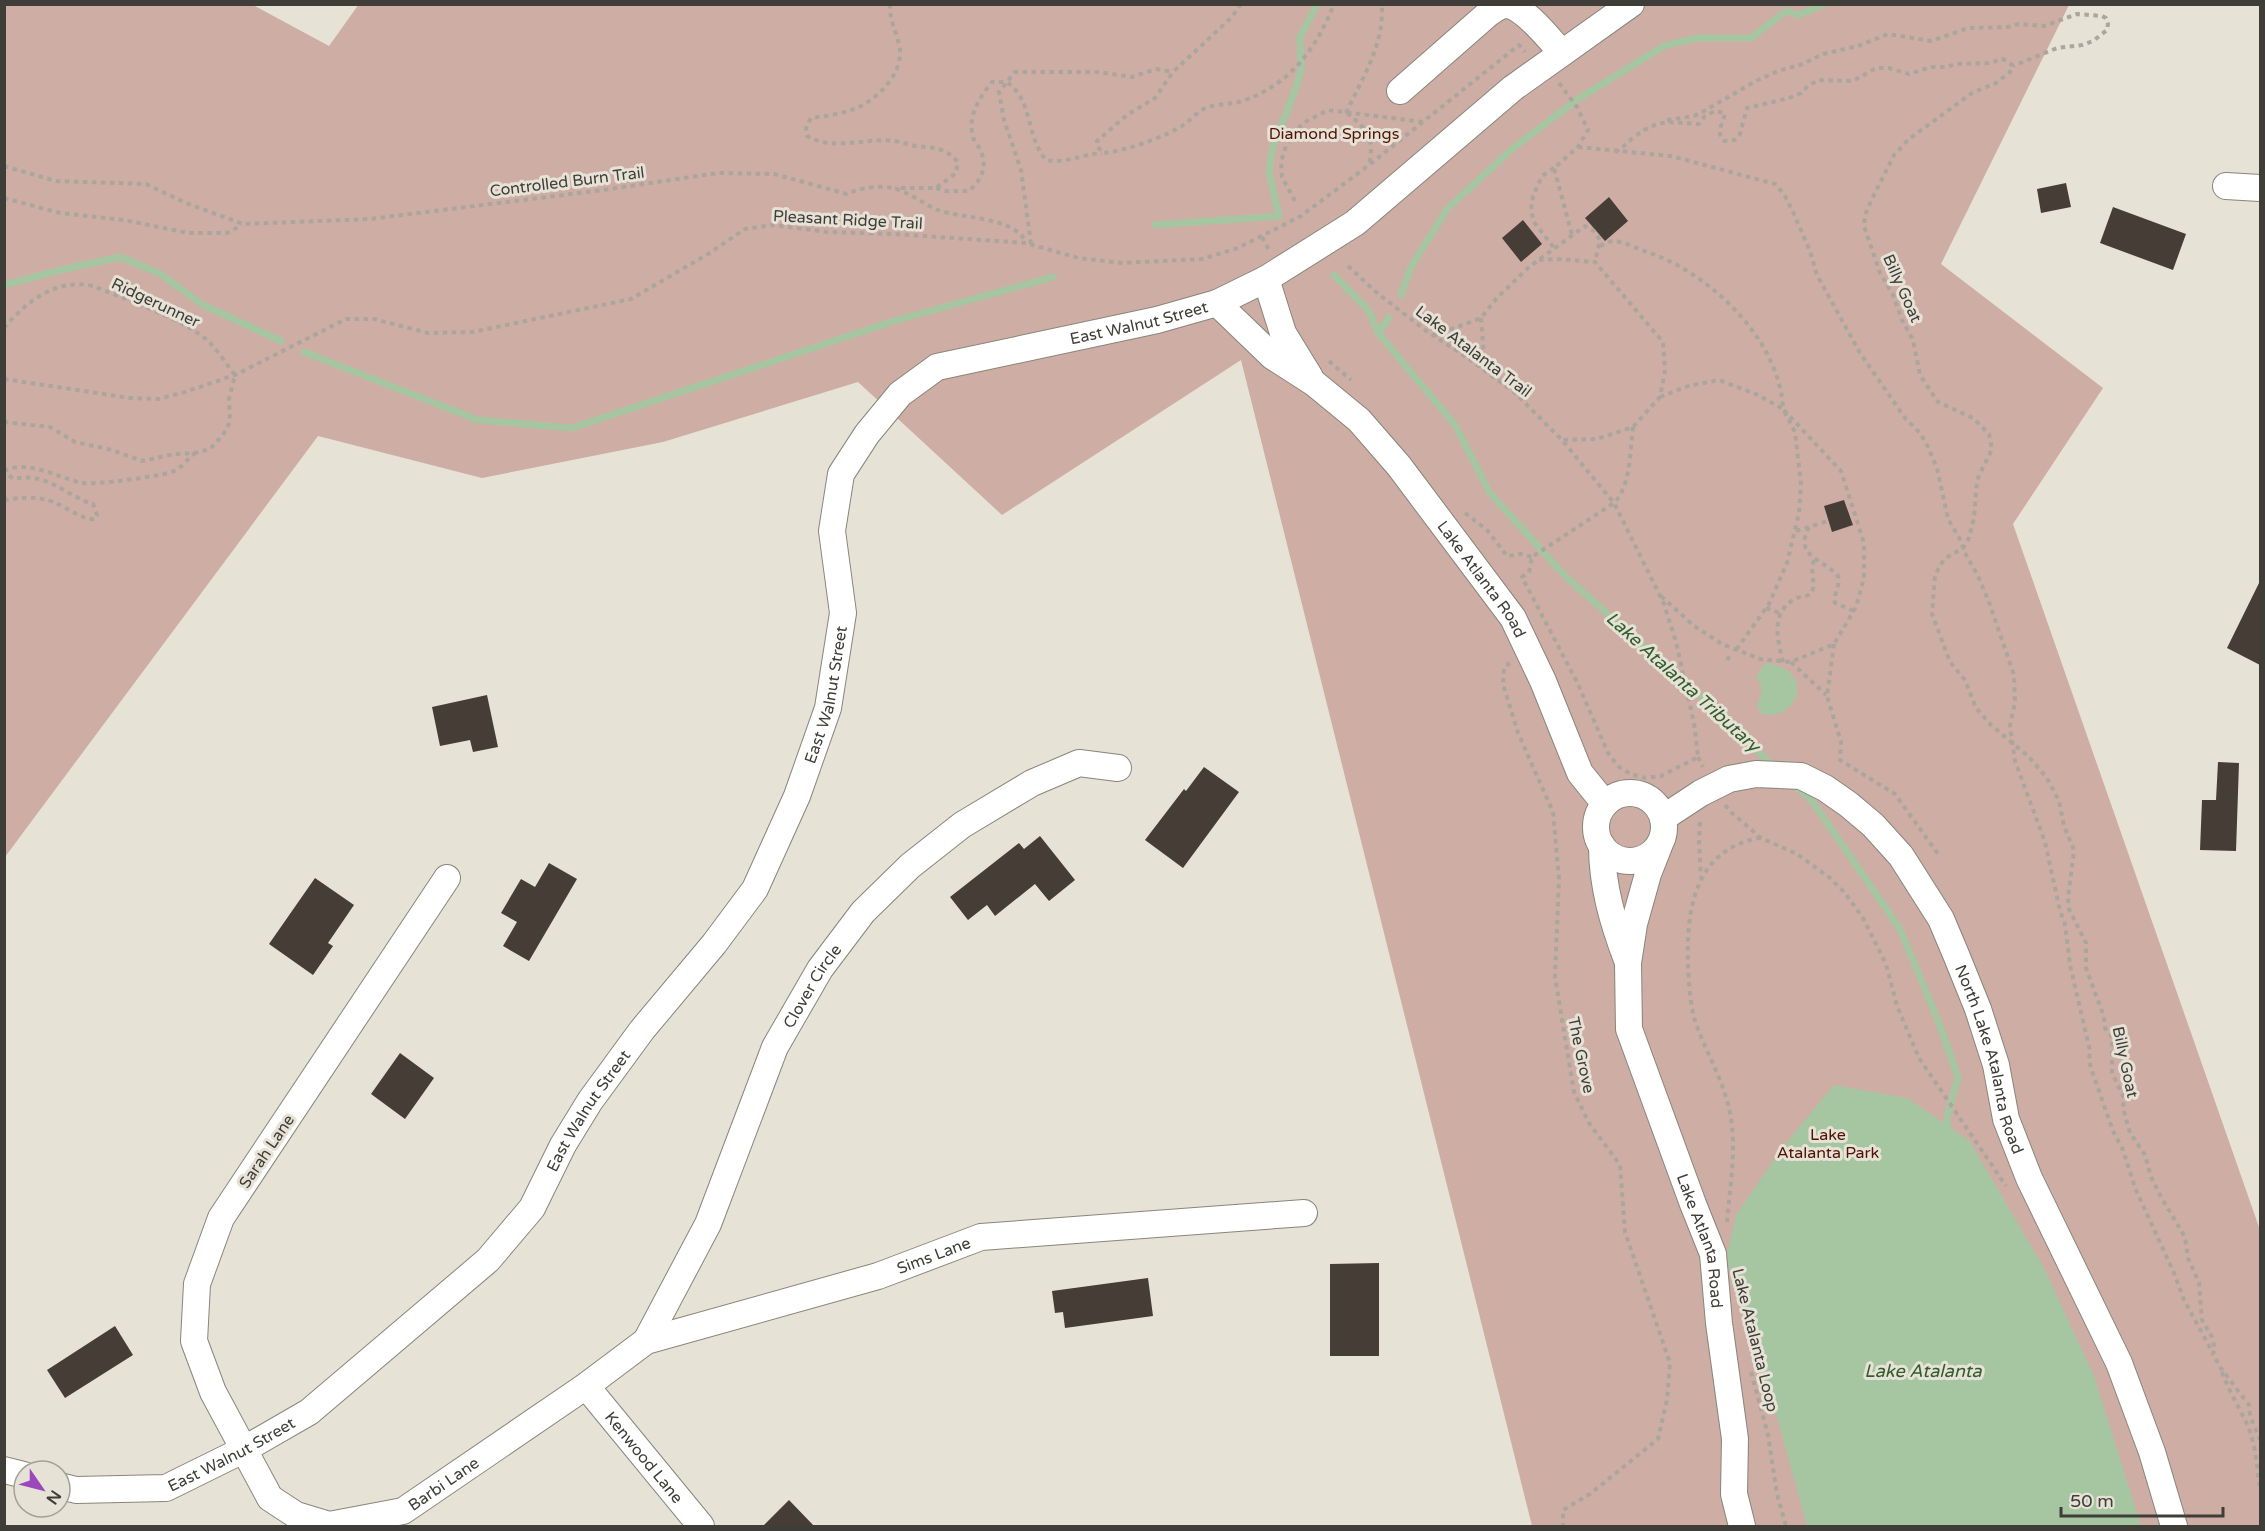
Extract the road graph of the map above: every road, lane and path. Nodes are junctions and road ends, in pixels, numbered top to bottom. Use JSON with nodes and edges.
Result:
{"nodes":[{"id":1,"x":890,"y":4,"type":"edge"},
{"id":2,"x":1241,"y":4,"type":"edge"},
{"id":3,"x":1334,"y":4,"type":"edge"},
{"id":4,"x":1382,"y":4,"type":"edge"},
{"id":5,"x":1631,"y":4,"type":"edge"},
{"id":6,"x":1524,"y":50,"type":"dead end"},
{"id":7,"x":1562,"y":53,"type":"junction"},
{"id":8,"x":2013,"y":66,"type":"junction"},
{"id":9,"x":1173,"y":72,"type":"junction"},
{"id":10,"x":1007,"y":82,"type":"junction"},
{"id":11,"x":1561,"y":84,"type":"dead end"},
{"id":12,"x":1400,"y":91,"type":"dead end"},
{"id":13,"x":1346,"y":112,"type":"junction"},
{"id":14,"x":1664,"y":121,"type":"junction"},
{"id":15,"x":1424,"y":122,"type":"junction"},
{"id":16,"x":1578,"y":147,"type":"junction"},
{"id":17,"x":1615,"y":152,"type":"junction"},
{"id":18,"x":1103,"y":153,"type":"junction"},
{"id":19,"x":1370,"y":165,"type":"junction"},
{"id":20,"x":4,"y":166,"type":"edge"},
{"id":21,"x":1554,"y":168,"type":"junction"},
{"id":22,"x":2226,"y":186,"type":"dead end"},
{"id":23,"x":891,"y":188,"type":"junction"},
{"id":24,"x":936,"y":188,"type":"junction"},
{"id":25,"x":2260,"y":188,"type":"edge"},
{"id":26,"x":4,"y":198,"type":"edge"},
{"id":27,"x":1295,"y":201,"type":"dead end"},
{"id":28,"x":243,"y":224,"type":"junction"},
{"id":29,"x":1572,"y":235,"type":"junction"},
{"id":30,"x":1262,"y":237,"type":"junction"},
{"id":31,"x":1028,"y":244,"type":"junction"},
{"id":32,"x":1267,"y":245,"type":"dead end"},
{"id":33,"x":1600,"y":246,"type":"junction"},
{"id":34,"x":1554,"y":248,"type":"junction"},
{"id":35,"x":1539,"y":260,"type":"junction"},
{"id":36,"x":1595,"y":262,"type":"junction"},
{"id":37,"x":1348,"y":266,"type":"dead end"},
{"id":38,"x":1266,"y":279,"type":"junction"},
{"id":39,"x":1217,"y":303,"type":"junction"},
{"id":40,"x":1481,"y":318,"type":"junction"},
{"id":41,"x":4,"y":328,"type":"edge"},
{"id":42,"x":1433,"y":336,"type":"junction"},
{"id":43,"x":235,"y":375,"type":"junction"},
{"id":44,"x":4,"y":379,"type":"edge"},
{"id":45,"x":1497,"y":379,"type":"junction"},
{"id":46,"x":1314,"y":382,"type":"junction"},
{"id":47,"x":1660,"y":397,"type":"junction"},
{"id":48,"x":1784,"y":409,"type":"junction"},
{"id":49,"x":4,"y":422,"type":"edge"},
{"id":50,"x":1633,"y":427,"type":"junction"},
{"id":51,"x":1562,"y":440,"type":"junction"},
{"id":52,"x":195,"y":453,"type":"junction"},
{"id":53,"x":4,"y":500,"type":"edge"},
{"id":54,"x":1614,"y":502,"type":"junction"},
{"id":55,"x":1828,"y":521,"type":"dead end"},
{"id":56,"x":1809,"y":527,"type":"junction"},
{"id":57,"x":1796,"y":531,"type":"junction"},
{"id":58,"x":1963,"y":548,"type":"junction"},
{"id":59,"x":1814,"y":560,"type":"junction"},
{"id":60,"x":1661,"y":596,"type":"junction"},
{"id":61,"x":1766,"y":608,"type":"junction"},
{"id":62,"x":1854,"y":611,"type":"junction"},
{"id":63,"x":1780,"y":614,"type":"junction"},
{"id":64,"x":1834,"y":644,"type":"junction"},
{"id":65,"x":1527,"y":649,"type":"junction"},
{"id":66,"x":1734,"y":652,"type":"junction"},
{"id":67,"x":1727,"y":660,"type":"dead end"},
{"id":68,"x":1783,"y":662,"type":"junction"},
{"id":69,"x":1791,"y":662,"type":"junction"},
{"id":70,"x":1827,"y":696,"type":"junction"},
{"id":71,"x":2014,"y":744,"type":"junction"},
{"id":72,"x":1118,"y":768,"type":"dead end"},
{"id":73,"x":1720,"y":798,"type":"dead end"},
{"id":74,"x":1605,"y":804,"type":"junction"},
{"id":75,"x":1663,"y":818,"type":"junction"},
{"id":76,"x":1700,"y":820,"type":"dead end"},
{"id":77,"x":1761,"y":838,"type":"junction"},
{"id":78,"x":1602,"y":846,"type":"junction"},
{"id":79,"x":1659,"y":846,"type":"junction"},
{"id":80,"x":1938,"y":854,"type":"dead end"},
{"id":81,"x":447,"y":878,"type":"dead end"},
{"id":82,"x":1701,"y":878,"type":"junction"},
{"id":83,"x":1628,"y":963,"type":"junction"},
{"id":84,"x":2010,"y":1193,"type":"dead end"},
{"id":85,"x":1304,"y":1213,"type":"dead end"},
{"id":86,"x":1726,"y":1227,"type":"dead end"},
{"id":87,"x":646,"y":1341,"type":"junction"},
{"id":88,"x":2213,"y":1354,"type":"junction"},
{"id":89,"x":1750,"y":1367,"type":"dead end"},
{"id":90,"x":2220,"y":1367,"type":"junction"},
{"id":91,"x":586,"y":1386,"type":"junction"},
{"id":92,"x":2260,"y":1440,"type":"edge"},
{"id":93,"x":243,"y":1450,"type":"junction"},
{"id":94,"x":72,"y":1489,"type":"edge"},
{"id":95,"x":2260,"y":1490,"type":"edge"},
{"id":96,"x":701,"y":1527,"type":"edge"},
{"id":97,"x":1563,"y":1527,"type":"edge"},
{"id":98,"x":1743,"y":1527,"type":"edge"},
{"id":99,"x":1786,"y":1527,"type":"edge"},
{"id":100,"x":2174,"y":1527,"type":"edge"}],
"edges":[{"from":1,"to":24,"type":"path"},
{"from":2,"to":9,"type":"path"},
{"from":3,"to":18,"type":"path"},
{"from":4,"to":13,"type":"path"},
{"from":5,"to":7,"type":"street","name":"East Walnut Street"},
{"from":6,"to":15,"type":"path","name":"Pleasant Ridge Trail"},
{"from":7,"to":12,"type":"street"},
{"from":7,"to":38,"type":"street","name":"East Walnut Street"},
{"from":8,"to":14,"type":"path","name":"Billy Goat"},
{"from":8,"to":14,"type":"path","name":"Billy Goat"},
{"from":8,"to":58,"type":"path","name":"Billy Goat"},
{"from":9,"to":10,"type":"path"},
{"from":9,"to":18,"type":"path"},
{"from":10,"to":18,"type":"path"},
{"from":10,"to":24,"type":"path","name":"Controlled Burn Trail"},
{"from":10,"to":31,"type":"path"},
{"from":11,"to":16,"type":"path"},
{"from":13,"to":15,"type":"path"},
{"from":13,"to":19,"type":"path"},
{"from":13,"to":27,"type":"path"},
{"from":14,"to":17,"type":"path","name":"Billy Goat"},
{"from":15,"to":19,"type":"path","name":"Pleasant Ridge Trail"},
{"from":16,"to":17,"type":"path","name":"Billy Goat"},
{"from":16,"to":21,"type":"path"},
{"from":17,"to":58,"type":"path","name":"Billy Goat"},
{"from":19,"to":30,"type":"path","name":"Pleasant Ridge Trail"},
{"from":20,"to":28,"type":"path","name":"Controlled Burn Trail"},
{"from":21,"to":29,"type":"path"},
{"from":21,"to":34,"type":"path"},
{"from":22,"to":25,"type":"street"},
{"from":23,"to":24,"type":"path","name":"Controlled Burn Trail"},
{"from":23,"to":28,"type":"path","name":"Controlled Burn Trail"},
{"from":23,"to":31,"type":"path","name":"Controlled Burn Trail"},
{"from":26,"to":28,"type":"path","name":"Controlled Burn Trail"},
{"from":29,"to":33,"type":"path"},
{"from":29,"to":34,"type":"path"},
{"from":30,"to":31,"type":"path","name":"Pleasant Ridge Trail"},
{"from":30,"to":32,"type":"path"},
{"from":31,"to":43,"type":"path","name":"Pleasant Ridge Trail"},
{"from":33,"to":36,"type":"path"},
{"from":33,"to":48,"type":"path"},
{"from":34,"to":35,"type":"path"},
{"from":35,"to":36,"type":"path"},
{"from":35,"to":40,"type":"path"},
{"from":36,"to":47,"type":"path"},
{"from":37,"to":42,"type":"path","name":"Lake Atalanta Trail"},
{"from":38,"to":39,"type":"street","name":"East Walnut Street"},
{"from":38,"to":46,"type":"street","name":"Lake Atlanta Road"},
{"from":39,"to":46,"type":"street","name":"Lake Atlanta Road"},
{"from":39,"to":93,"type":"street","name":"East Walnut Street"},
{"from":40,"to":42,"type":"path"},
{"from":40,"to":45,"type":"path"},
{"from":41,"to":43,"type":"path","name":"Ridgerunner"},
{"from":42,"to":45,"type":"path","name":"Lake Atalanta Trail"},
{"from":43,"to":44,"type":"path","name":"Pleasant Ridge Trail"},
{"from":43,"to":52,"type":"path"},
{"from":45,"to":51,"type":"path","name":"Lake Atalanta Trail"},
{"from":46,"to":65,"type":"street","name":"Lake Atlanta Road"},
{"from":47,"to":48,"type":"path"},
{"from":47,"to":50,"type":"path"},
{"from":48,"to":57,"type":"path"},
{"from":48,"to":62,"type":"path"},
{"from":49,"to":52,"type":"path"},
{"from":50,"to":51,"type":"path"},
{"from":50,"to":54,"type":"path"},
{"from":51,"to":54,"type":"path","name":"Lake Atalanta Trail"},
{"from":52,"to":53,"type":"path"},
{"from":54,"to":60,"type":"path","name":"Lake Atalanta Trail"},
{"from":54,"to":60,"type":"path","name":"Lake Atalanta Trail"},
{"from":55,"to":56,"type":"path"},
{"from":56,"to":57,"type":"path"},
{"from":56,"to":59,"type":"path"},
{"from":57,"to":61,"type":"path"},
{"from":58,"to":71,"type":"path","name":"Billy Goat"},
{"from":58,"to":71,"type":"path","name":"Billy Goat"},
{"from":59,"to":62,"type":"path"},
{"from":59,"to":63,"type":"path"},
{"from":60,"to":66,"type":"path"},
{"from":61,"to":63,"type":"path"},
{"from":61,"to":66,"type":"path"},
{"from":62,"to":64,"type":"path"},
{"from":63,"to":68,"type":"path"},
{"from":64,"to":69,"type":"path"},
{"from":64,"to":70,"type":"path"},
{"from":65,"to":74,"type":"street","name":"Lake Atlanta Road"},
{"from":65,"to":97,"type":"path","name":"The Grove"},
{"from":66,"to":67,"type":"path"},
{"from":66,"to":68,"type":"path"},
{"from":68,"to":69,"type":"path"},
{"from":69,"to":70,"type":"path"},
{"from":70,"to":80,"type":"path"},
{"from":71,"to":88,"type":"path","name":"Billy Goat"},
{"from":71,"to":88,"type":"path","name":"Billy Goat"},
{"from":72,"to":87,"type":"street","name":"Clover Circle"},
{"from":73,"to":77,"type":"path"},
{"from":74,"to":75,"type":"street"},
{"from":74,"to":78,"type":"street"},
{"from":75,"to":79,"type":"street"},
{"from":75,"to":100,"type":"street","name":"North Lake Atalanta Road"},
{"from":76,"to":82,"type":"path"},
{"from":77,"to":82,"type":"path"},
{"from":77,"to":84,"type":"path"},
{"from":78,"to":79,"type":"street"},
{"from":78,"to":83,"type":"street","name":"Lake Atlanta Road"},
{"from":79,"to":83,"type":"street","name":"Lake Atlanta Road"},
{"from":81,"to":93,"type":"street","name":"Sarah Lane"},
{"from":82,"to":86,"type":"path"},
{"from":83,"to":98,"type":"street","name":"Lake Atlanta Road"},
{"from":85,"to":87,"type":"street","name":"Sims Lane"},
{"from":87,"to":91,"type":"street","name":"Sims Lane"},
{"from":88,"to":90,"type":"path","name":"Billy Goat"},
{"from":89,"to":99,"type":"path","name":"Lake Atalanta Loop"},
{"from":90,"to":92,"type":"path","name":"Billy Goat"},
{"from":90,"to":95,"type":"path","name":"Billy Goat"},
{"from":91,"to":93,"type":"street","name":"Barbi Lane"},
{"from":91,"to":96,"type":"street","name":"Kenwood Lane"},
{"from":93,"to":94,"type":"street","name":"East Walnut Street"}]}
